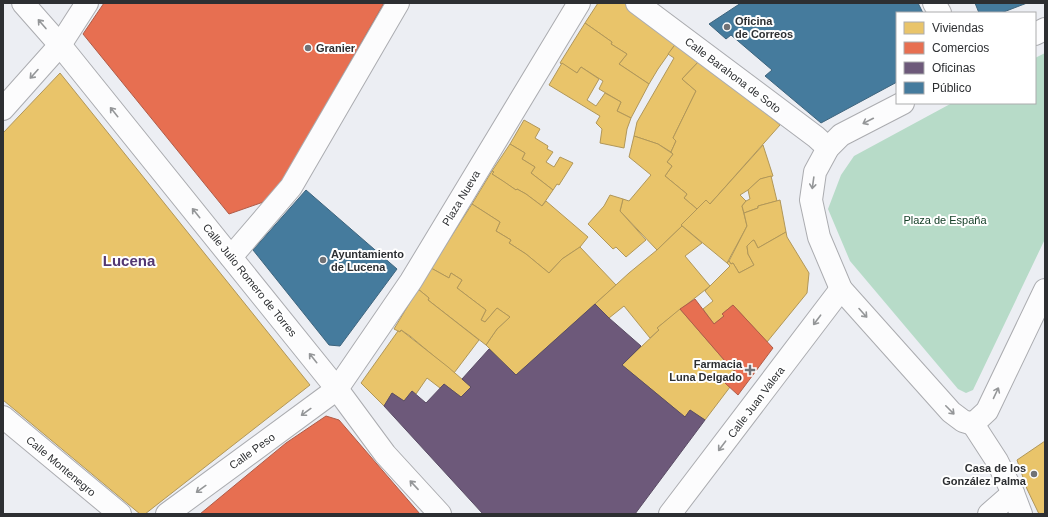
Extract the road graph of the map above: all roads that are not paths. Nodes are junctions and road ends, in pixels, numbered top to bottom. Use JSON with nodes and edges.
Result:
{"nodes":[{"id":1,"x":23,"y":3,"type":"edge"},
{"id":2,"x":87,"y":3,"type":"edge"},
{"id":3,"x":398,"y":3,"type":"edge"},
{"id":4,"x":579,"y":3,"type":"edge"},
{"id":5,"x":637,"y":3,"type":"edge"},
{"id":6,"x":934,"y":3,"type":"edge"},
{"id":7,"x":939,"y":12,"type":"edge"},
{"id":8,"x":1045,"y":29,"type":"edge"},
{"id":9,"x":1036,"y":34,"type":"edge"},
{"id":10,"x":60,"y":45,"type":"junction"},
{"id":11,"x":901,"y":104,"type":"edge"},
{"id":12,"x":3,"y":109,"type":"edge"},
{"id":13,"x":828,"y":148,"type":"junction"},
{"id":14,"x":231,"y":257,"type":"junction"},
{"id":15,"x":841,"y":289,"type":"junction"},
{"id":16,"x":1045,"y":290,"type":"edge"},
{"id":17,"x":337,"y":389,"type":"junction"},
{"id":18,"x":3,"y":417,"type":"edge"},
{"id":19,"x":973,"y":424,"type":"junction"},
{"id":20,"x":1013,"y":493,"type":"junction"},
{"id":21,"x":120,"y":514,"type":"edge"},
{"id":22,"x":167,"y":514,"type":"edge"},
{"id":23,"x":440,"y":514,"type":"edge"},
{"id":24,"x":670,"y":514,"type":"edge"},
{"id":25,"x":989,"y":514,"type":"edge"},
{"id":26,"x":1021,"y":514,"type":"edge"}],
"edges":[{"from":10,"to":1,"type":"street","name":"Calle Julio Romero de Torres","one_way":true},
{"from":2,"to":10,"type":"street"},
{"from":3,"to":14,"type":"street"},
{"from":4,"to":17,"type":"street","name":"Plaza Nueva"},
{"from":5,"to":13,"type":"street","name":"Calle Barahona de Soto"},
{"from":6,"to":7,"type":"street"},
{"from":8,"to":9,"type":"street"},
{"from":10,"to":12,"type":"street","one_way":true},
{"from":14,"to":10,"type":"street","name":"Calle Julio Romero de Torres","one_way":true},
{"from":11,"to":13,"type":"street","one_way":true},
{"from":13,"to":15,"type":"street","one_way":true},
{"from":17,"to":14,"type":"street","name":"Calle Julio Romero de Torres","one_way":true},
{"from":15,"to":19,"type":"street","one_way":true},
{"from":15,"to":24,"type":"street","name":"Calle Juan Valera","one_way":true},
{"from":19,"to":16,"type":"street","one_way":true},
{"from":17,"to":22,"type":"street","name":"Calle Peso","one_way":true},
{"from":23,"to":17,"type":"street","name":"Calle Julio Romero de Torres","one_way":true},
{"from":18,"to":21,"type":"street","name":"Calle Montenegro"},
{"from":19,"to":20,"type":"street"},
{"from":20,"to":25,"type":"street"},
{"from":20,"to":26,"type":"street"}]}
